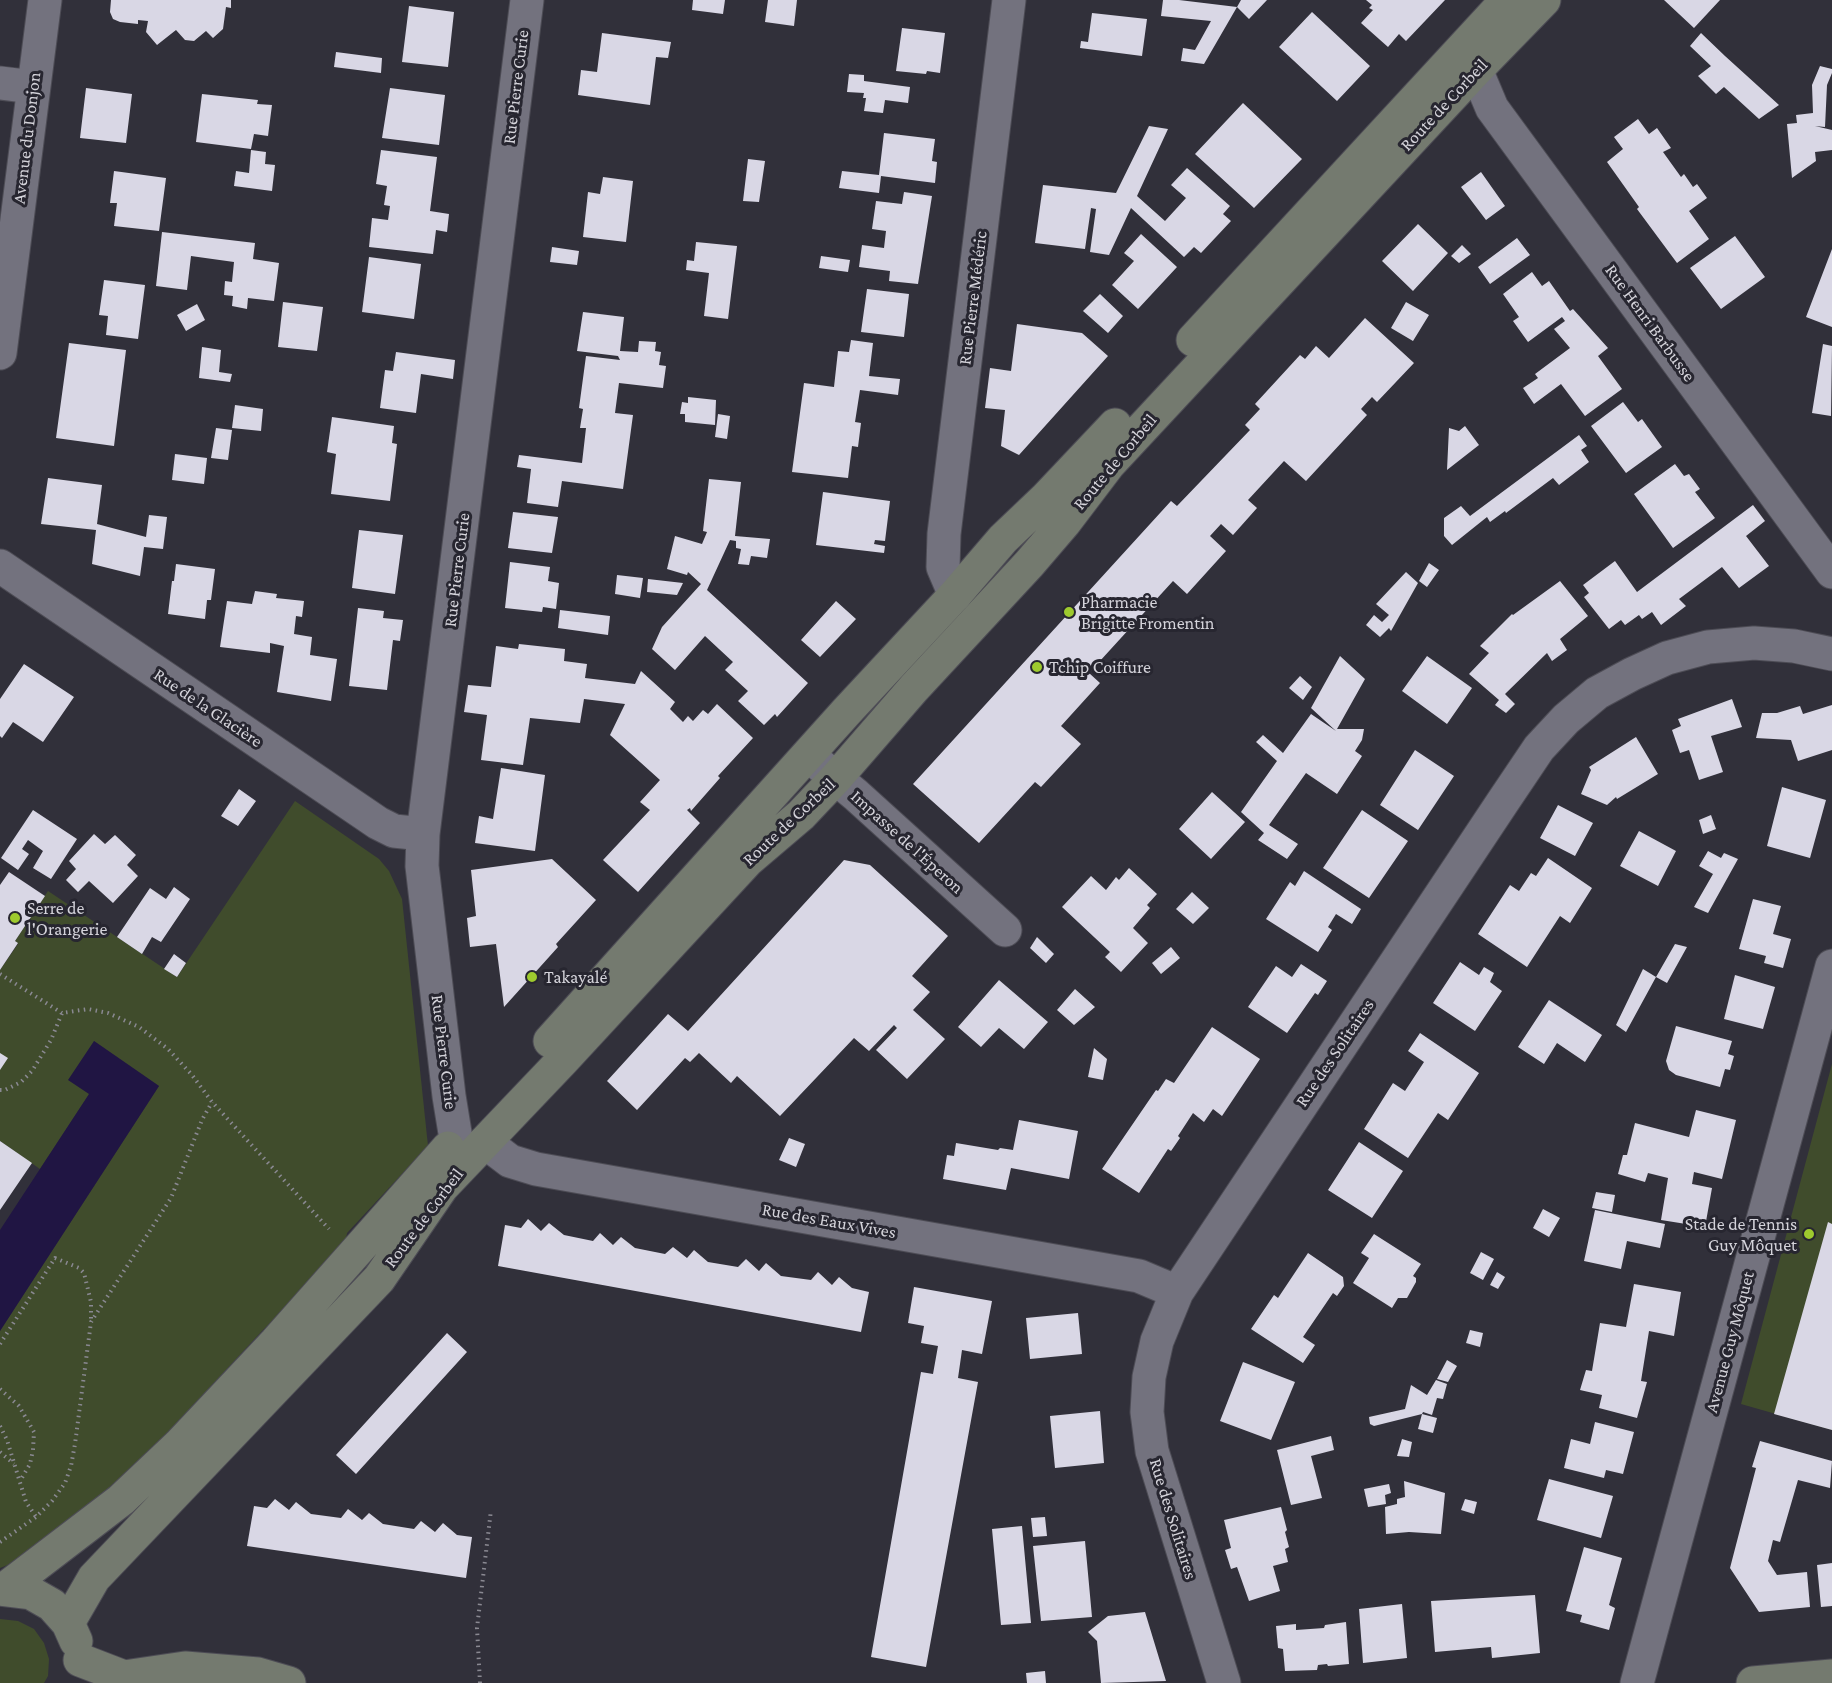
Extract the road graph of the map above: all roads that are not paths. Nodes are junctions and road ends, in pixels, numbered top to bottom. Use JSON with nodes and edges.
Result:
{"nodes":[{"id":1,"x":45,"y":0,"type":"edge"},
{"id":2,"x":527,"y":0,"type":"edge"},
{"id":3,"x":1009,"y":0,"type":"edge"},
{"id":4,"x":1507,"y":0,"type":"edge"},
{"id":5,"x":1544,"y":0,"type":"edge"},
{"id":6,"x":1487,"y":12,"type":"edge"},
{"id":7,"x":1476,"y":70,"type":"junction"},
{"id":8,"x":0,"y":82,"type":"edge"},
{"id":9,"x":33,"y":87,"type":"junction"},
{"id":10,"x":5,"y":283,"type":"edge"},
{"id":11,"x":0,"y":353,"type":"edge"},
{"id":12,"x":0,"y":566,"type":"edge"},
{"id":13,"x":1832,"y":572,"type":"edge"},
{"id":14,"x":955,"y":595,"type":"junction"},
{"id":15,"x":1832,"y":654,"type":"edge"},
{"id":16,"x":914,"y":688,"type":"junction"},
{"id":17,"x":808,"y":755,"type":"junction"},
{"id":18,"x":836,"y":778,"type":"junction"},
{"id":19,"x":423,"y":834,"type":"junction"},
{"id":20,"x":1005,"y":930,"type":"dead end"},
{"id":21,"x":1832,"y":966,"type":"edge"},
{"id":22,"x":470,"y":1140,"type":"junction"},
{"id":23,"x":1177,"y":1292,"type":"junction"},
{"id":24,"x":3,"y":1588,"type":"edge"},
{"id":25,"x":68,"y":1623,"type":"junction"},
{"id":26,"x":78,"y":1672,"type":"edge"},
{"id":27,"x":1832,"y":1676,"type":"edge"},
{"id":28,"x":289,"y":1683,"type":"edge"},
{"id":29,"x":1224,"y":1683,"type":"edge"},
{"id":30,"x":1637,"y":1683,"type":"edge"},
{"id":31,"x":1753,"y":1683,"type":"edge"}],
"edges":[{"from":1,"to":9,"type":"street","name":"Avenue du Donjon"},
{"from":2,"to":19,"type":"street","name":"Rue Pierre Curie"},
{"from":3,"to":14,"type":"street","name":"Rue Pierre Médéric"},
{"from":4,"to":6,"type":"main road","name":"Route de Corbeil"},
{"from":5,"to":7,"type":"main road","name":"Route de Corbeil"},
{"from":6,"to":7,"type":"main road"},
{"from":6,"to":14,"type":"main road","name":"Route de Corbeil"},
{"from":7,"to":13,"type":"street","name":"Rue Henri Barbusse"},
{"from":7,"to":16,"type":"main road","name":"Route de Corbeil"},
{"from":8,"to":9,"type":"street"},
{"from":9,"to":10,"type":"street","name":"Avenue du Donjon"},
{"from":10,"to":11,"type":"street","name":"Avenue du Donjon"},
{"from":12,"to":19,"type":"street","name":"Rue de la Glacière"},
{"from":14,"to":16,"type":"main road"},
{"from":14,"to":17,"type":"main road","name":"Route de Corbeil"},
{"from":15,"to":23,"type":"street","name":"Rue des Solitaires"},
{"from":16,"to":18,"type":"main road","name":"Route de Corbeil"},
{"from":17,"to":18,"type":"street","name":"Impasse de l'Éperon"},
{"from":17,"to":22,"type":"main road","name":"Route de Corbeil"},
{"from":18,"to":20,"type":"street","name":"Impasse de l'Éperon"},
{"from":18,"to":22,"type":"main road","name":"Route de Corbeil"},
{"from":19,"to":22,"type":"street","name":"Rue Pierre Curie"},
{"from":21,"to":30,"type":"street","name":"Avenue Guy Môquet"},
{"from":22,"to":23,"type":"street","name":"Rue des Eaux Vives"},
{"from":22,"to":24,"type":"main road","name":"Route de Corbeil"},
{"from":22,"to":25,"type":"main road","name":"Route de Corbeil"},
{"from":23,"to":29,"type":"street","name":"Rue des Solitaires"},
{"from":24,"to":25,"type":"main road"},
{"from":25,"to":26,"type":"main road"},
{"from":26,"to":28,"type":"main road"},
{"from":27,"to":31,"type":"main road"}]}
